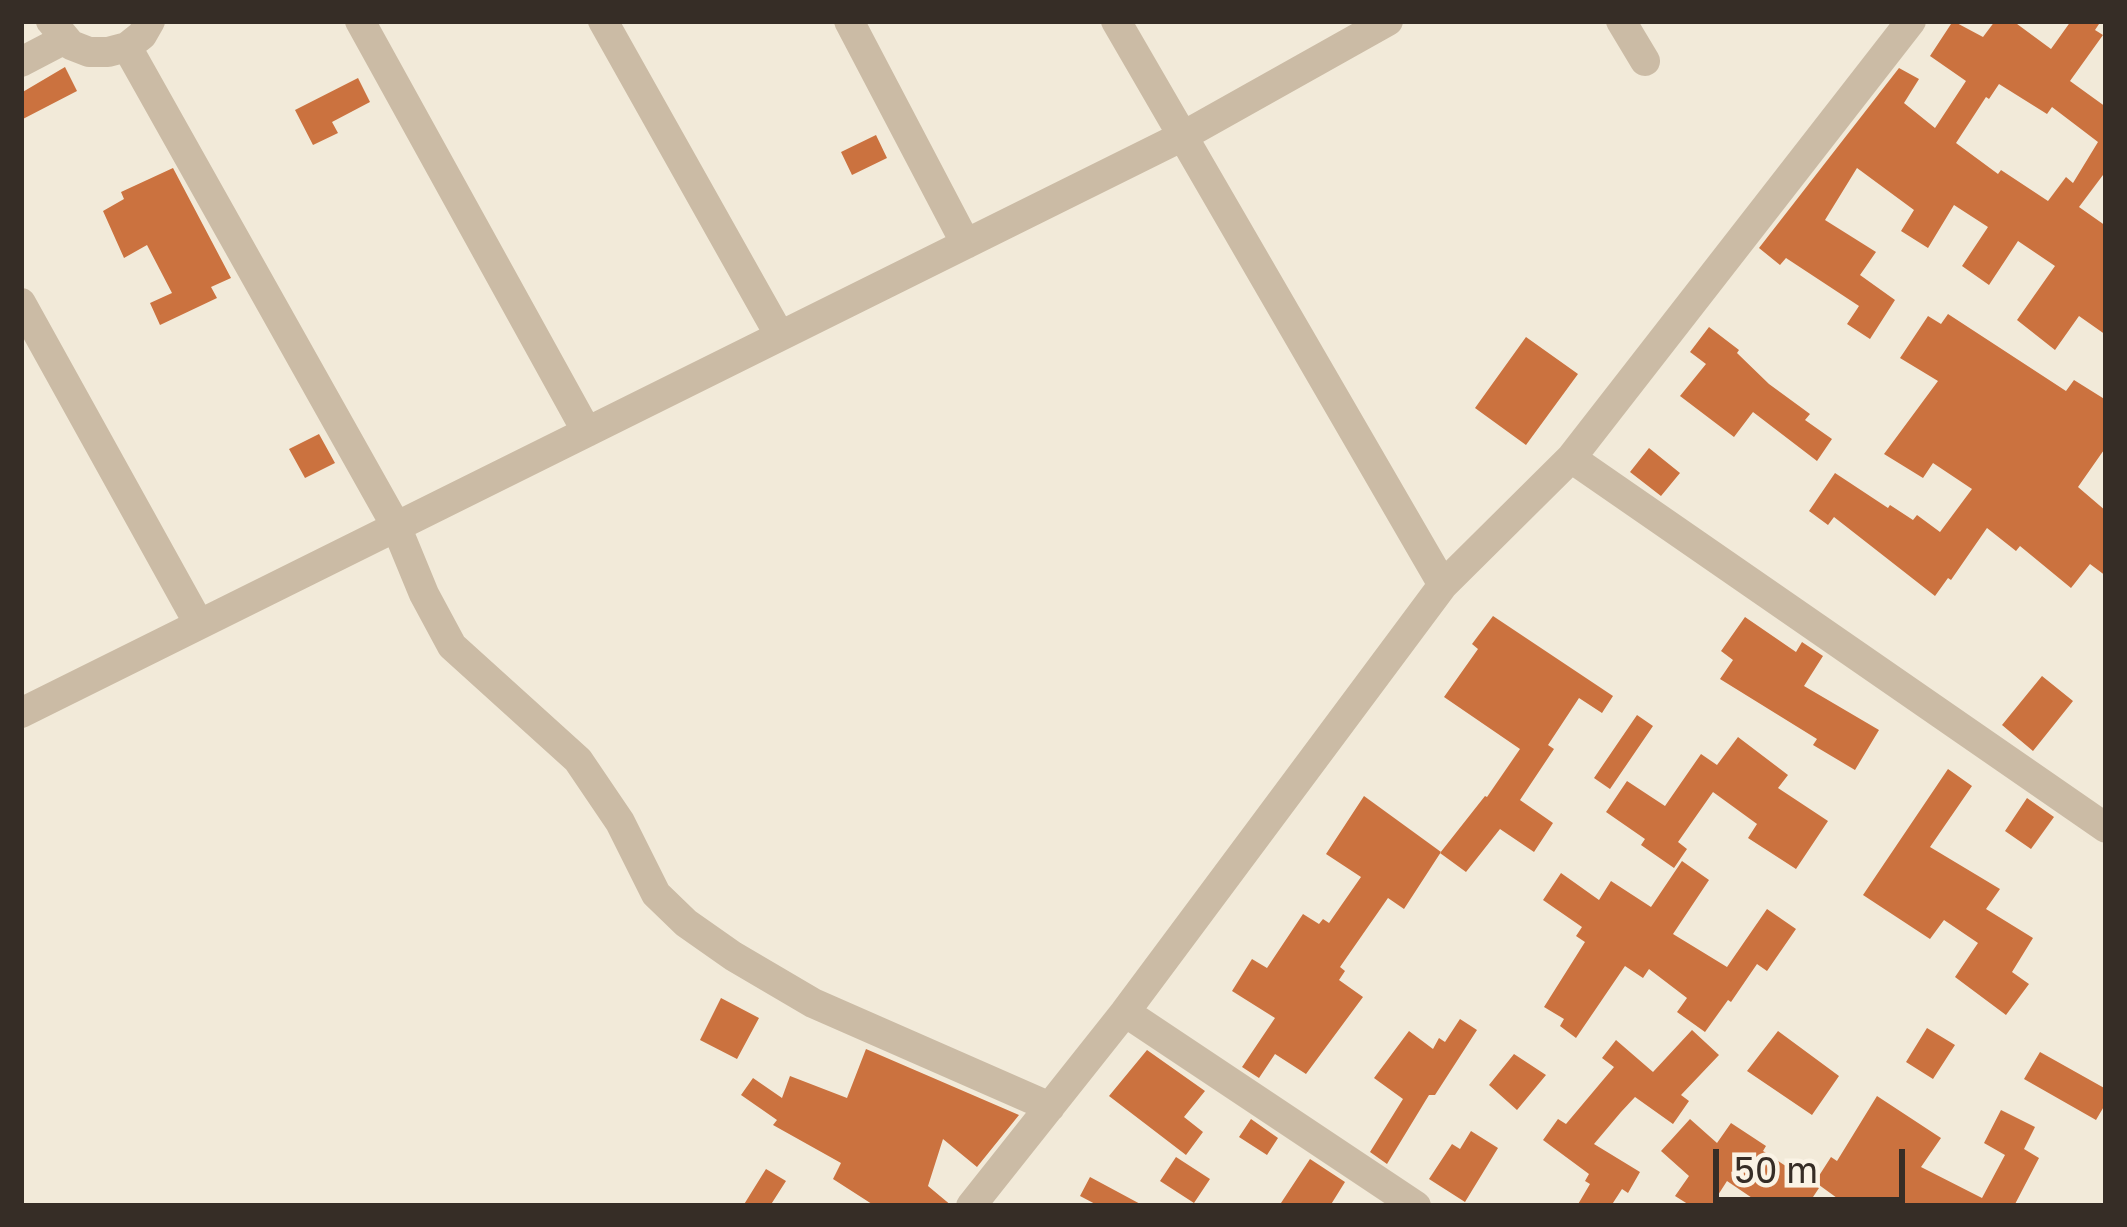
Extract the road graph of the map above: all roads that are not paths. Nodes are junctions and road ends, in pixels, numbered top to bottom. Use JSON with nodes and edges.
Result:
{"nodes":[{"id":1,"x":150,"y":21,"type":"edge"},
{"id":2,"x":359,"y":21,"type":"edge"},
{"id":3,"x":603,"y":21,"type":"edge"},
{"id":4,"x":849,"y":21,"type":"edge"},
{"id":5,"x":1116,"y":21,"type":"edge"},
{"id":6,"x":1388,"y":21,"type":"edge"},
{"id":7,"x":1621,"y":21,"type":"edge"},
{"id":8,"x":1911,"y":21,"type":"edge"},
{"id":9,"x":1355,"y":29,"type":"edge"},
{"id":10,"x":58,"y":30,"type":"edge"},
{"id":11,"x":127,"y":46,"type":"junction"},
{"id":12,"x":1645,"y":61,"type":"dead end"},
{"id":13,"x":21,"y":62,"type":"edge"},
{"id":14,"x":1183,"y":136,"type":"junction"},
{"id":15,"x":966,"y":244,"type":"junction"},
{"id":16,"x":21,"y":303,"type":"edge"},
{"id":17,"x":780,"y":336,"type":"junction"},
{"id":18,"x":587,"y":432,"type":"junction"},
{"id":19,"x":1571,"y":458,"type":"junction"},
{"id":20,"x":396,"y":526,"type":"junction"},
{"id":21,"x":1443,"y":585,"type":"junction"},
{"id":22,"x":199,"y":624,"type":"junction"},
{"id":23,"x":21,"y":713,"type":"edge"},
{"id":24,"x":2106,"y":828,"type":"edge"},
{"id":25,"x":1125,"y":1012,"type":"junction"},
{"id":26,"x":1050,"y":1107,"type":"junction"},
{"id":27,"x":971,"y":1206,"type":"edge"},
{"id":28,"x":1416,"y":1206,"type":"edge"}],
"edges":[{"from":1,"to":11,"type":"street"},
{"from":2,"to":18,"type":"street"},
{"from":3,"to":17,"type":"street"},
{"from":4,"to":15,"type":"street"},
{"from":5,"to":14,"type":"street"},
{"from":6,"to":9,"type":"street"},
{"from":7,"to":12,"type":"street"},
{"from":8,"to":19,"type":"street"},
{"from":9,"to":14,"type":"street"},
{"from":10,"to":11,"type":"street"},
{"from":10,"to":13,"type":"street"},
{"from":11,"to":20,"type":"street"},
{"from":14,"to":15,"type":"street"},
{"from":14,"to":21,"type":"street"},
{"from":15,"to":17,"type":"street"},
{"from":16,"to":22,"type":"street"},
{"from":17,"to":18,"type":"street"},
{"from":18,"to":20,"type":"street"},
{"from":19,"to":21,"type":"street"},
{"from":19,"to":24,"type":"street"},
{"from":20,"to":22,"type":"street"},
{"from":20,"to":26,"type":"street"},
{"from":21,"to":25,"type":"street"},
{"from":22,"to":23,"type":"street"},
{"from":25,"to":26,"type":"street"},
{"from":25,"to":28,"type":"street"},
{"from":26,"to":27,"type":"street"}]}
